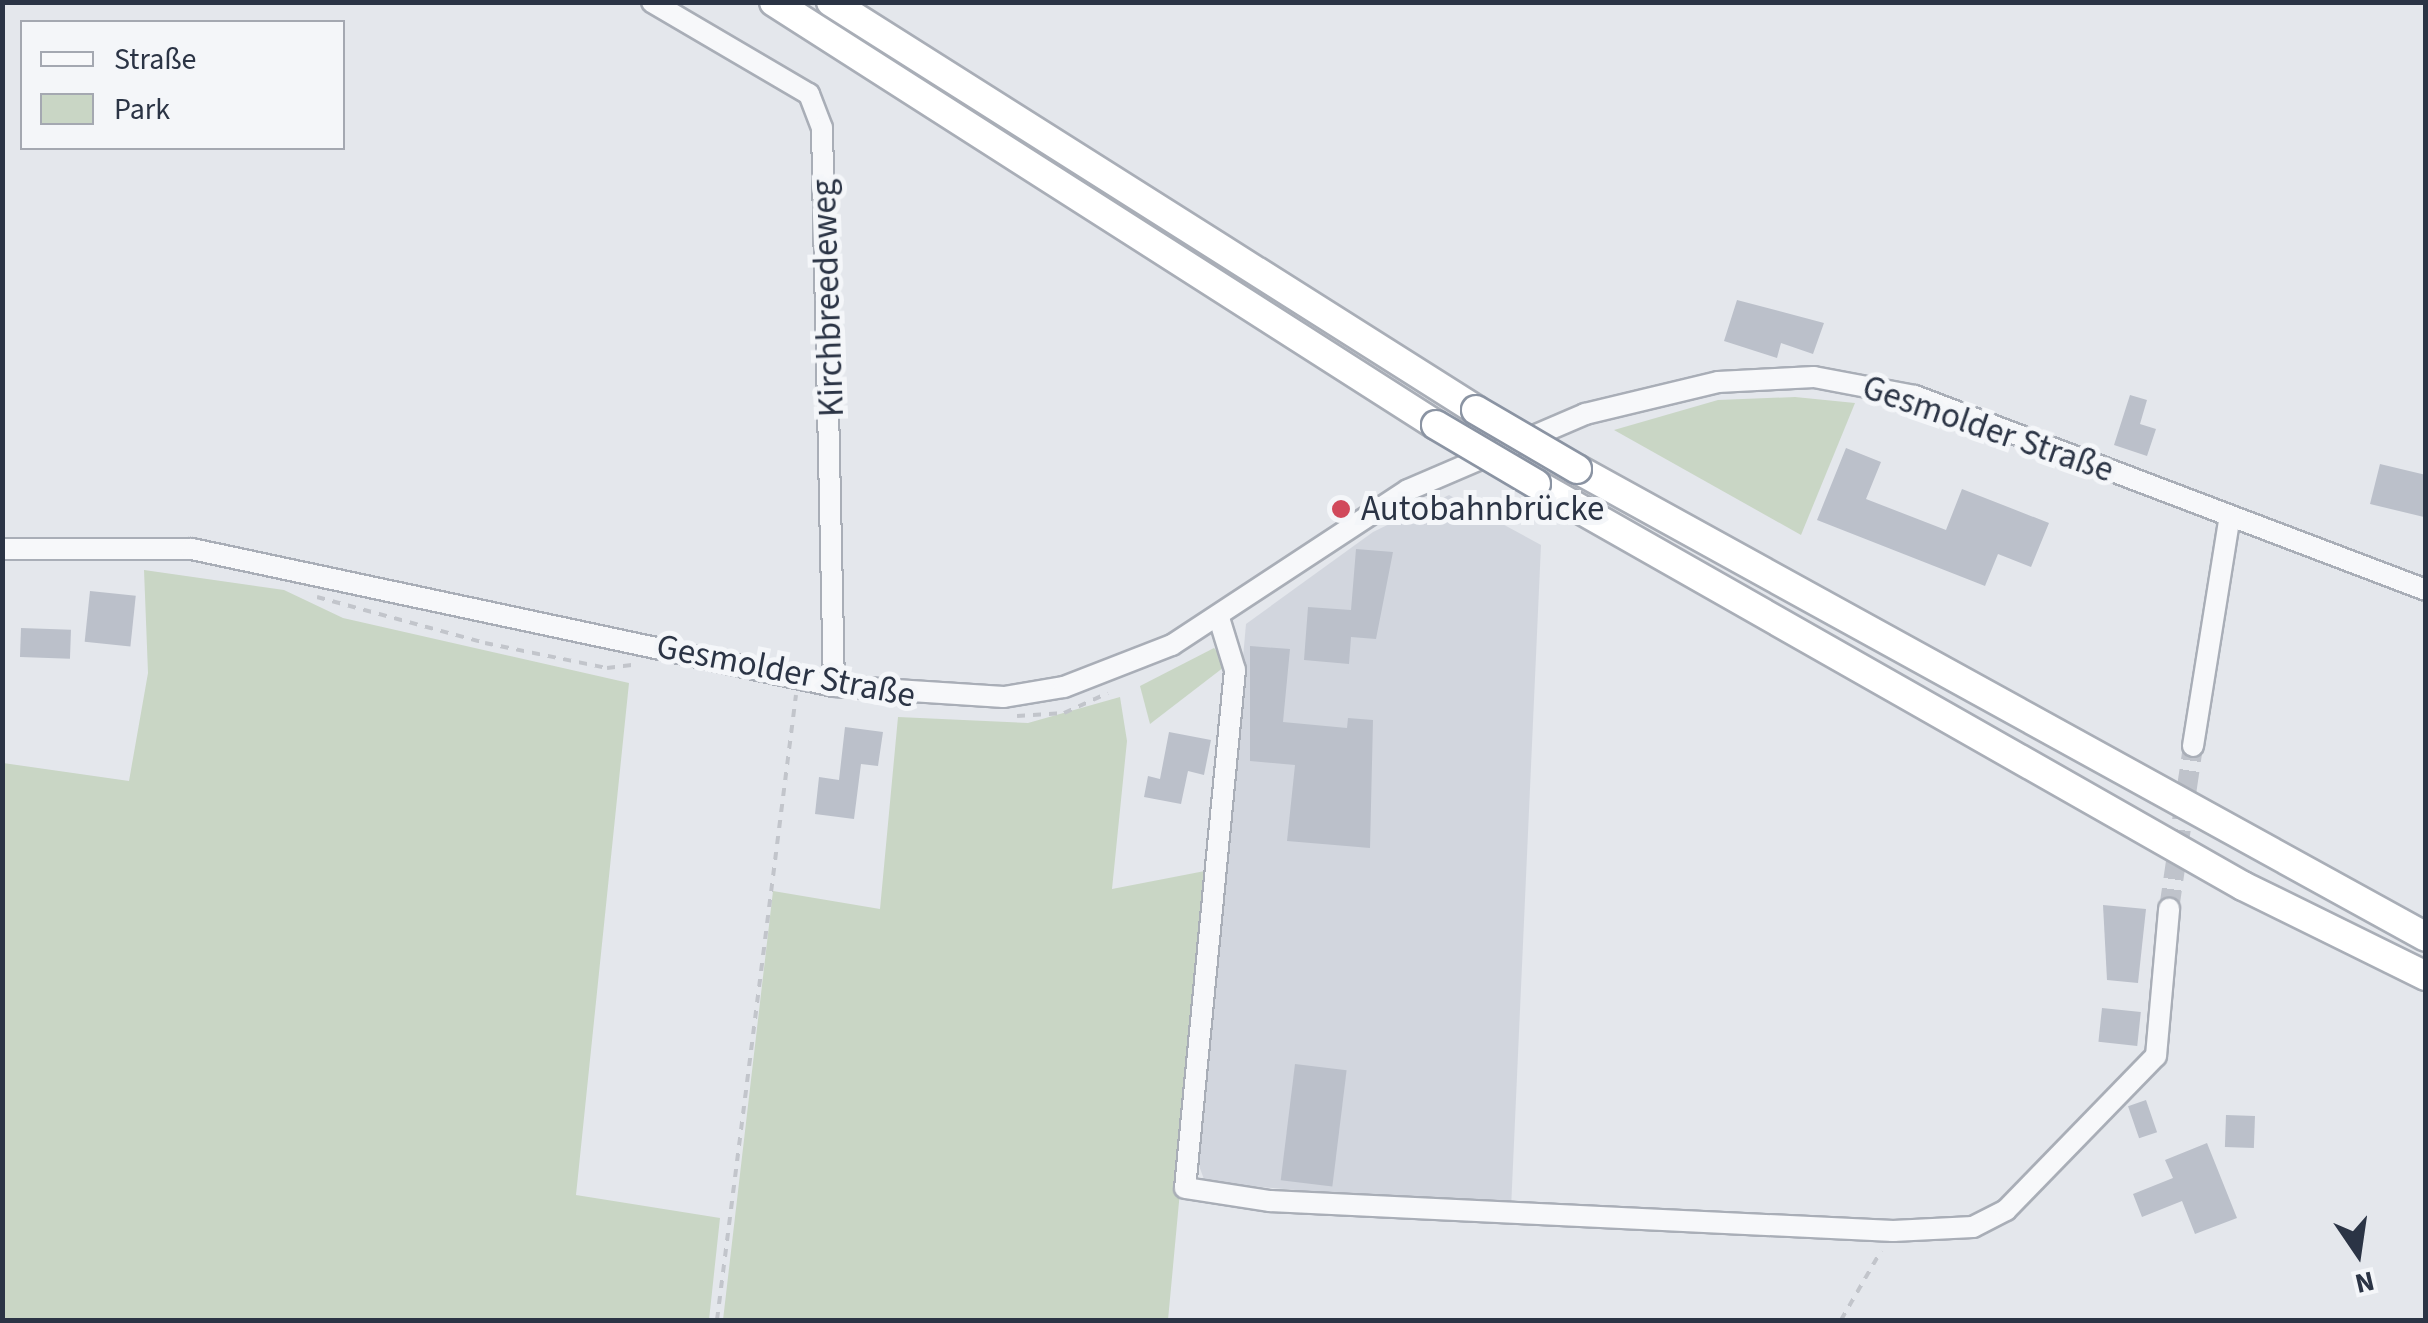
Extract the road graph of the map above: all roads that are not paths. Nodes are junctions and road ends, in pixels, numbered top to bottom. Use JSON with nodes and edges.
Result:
{"nodes":[{"id":1,"x":652,"y":2,"type":"edge"},
{"id":2,"x":774,"y":2,"type":"edge"},
{"id":3,"x":832,"y":2,"type":"edge"},
{"id":4,"x":2230,"y":516,"type":"junction"},
{"id":5,"x":2,"y":548,"type":"edge"},
{"id":6,"x":2426,"y":590,"type":"edge"},
{"id":7,"x":1220,"y":618,"type":"junction"},
{"id":8,"x":834,"y":686,"type":"junction"},
{"id":9,"x":2193,"y":746,"type":"tunnel mouth"},
{"id":10,"x":2169,"y":909,"type":"tunnel mouth"},
{"id":11,"x":2426,"y":937,"type":"edge"},
{"id":12,"x":2426,"y":976,"type":"edge"}],
"edges":[{"from":1,"to":8,"type":"street","name":"Kirchbreedeweg"},
{"from":2,"to":12,"type":"highway","bridge":true},
{"from":3,"to":11,"type":"highway","bridge":true},
{"from":4,"to":6,"type":"street","name":"Gesmolder Straße"},
{"from":4,"to":7,"type":"street","name":"Gesmolder Straße"},
{"from":4,"to":9,"type":"street"},
{"from":5,"to":8,"type":"street","name":"Gesmolder Straße"},
{"from":7,"to":8,"type":"street","name":"Gesmolder Straße"},
{"from":7,"to":10,"type":"street"}]}
